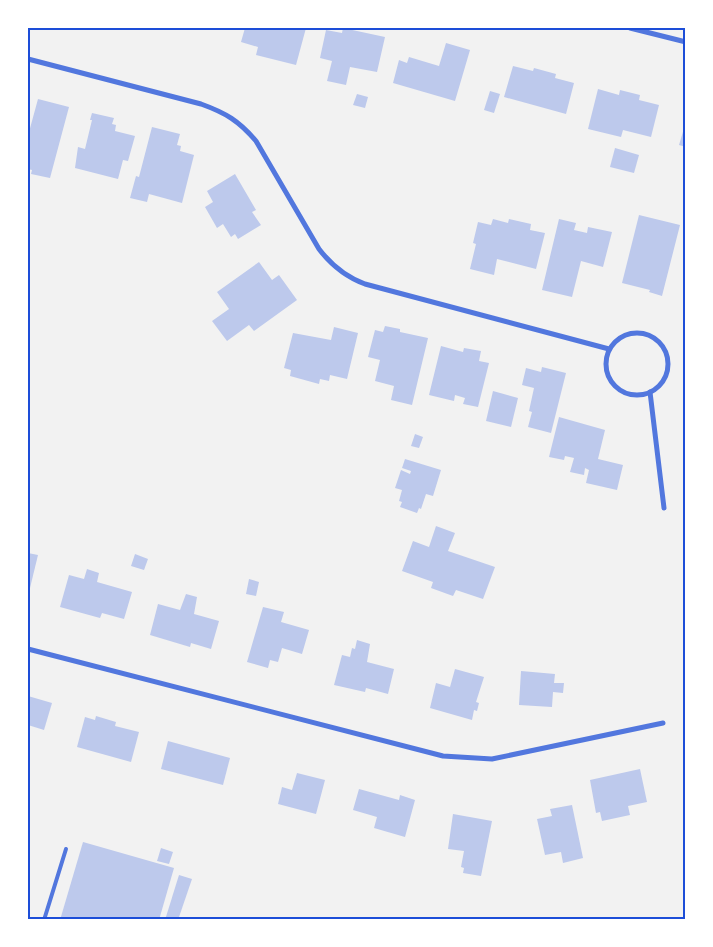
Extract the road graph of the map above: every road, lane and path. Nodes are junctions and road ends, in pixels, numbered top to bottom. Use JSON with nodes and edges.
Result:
{"nodes":[{"id":1,"x":630,"y":28,"type":"edge"},
{"id":2,"x":686,"y":42,"type":"edge"},
{"id":3,"x":28,"y":60,"type":"edge"},
{"id":4,"x":609,"y":349,"type":"junction"},
{"id":5,"x":650,"y":392,"type":"junction"},
{"id":6,"x":664,"y":508,"type":"dead end"},
{"id":7,"x":28,"y":649,"type":"edge"},
{"id":8,"x":663,"y":722,"type":"dead end"},
{"id":9,"x":66,"y":850,"type":"dead end"},
{"id":10,"x":44,"y":920,"type":"edge"}],
"edges":[{"from":1,"to":2,"type":"street"},
{"from":3,"to":4,"type":"street"},
{"from":4,"to":5,"type":"street"},
{"from":4,"to":5,"type":"street"},
{"from":5,"to":6,"type":"street"},
{"from":7,"to":8,"type":"street"},
{"from":9,"to":10,"type":"lane"}]}
